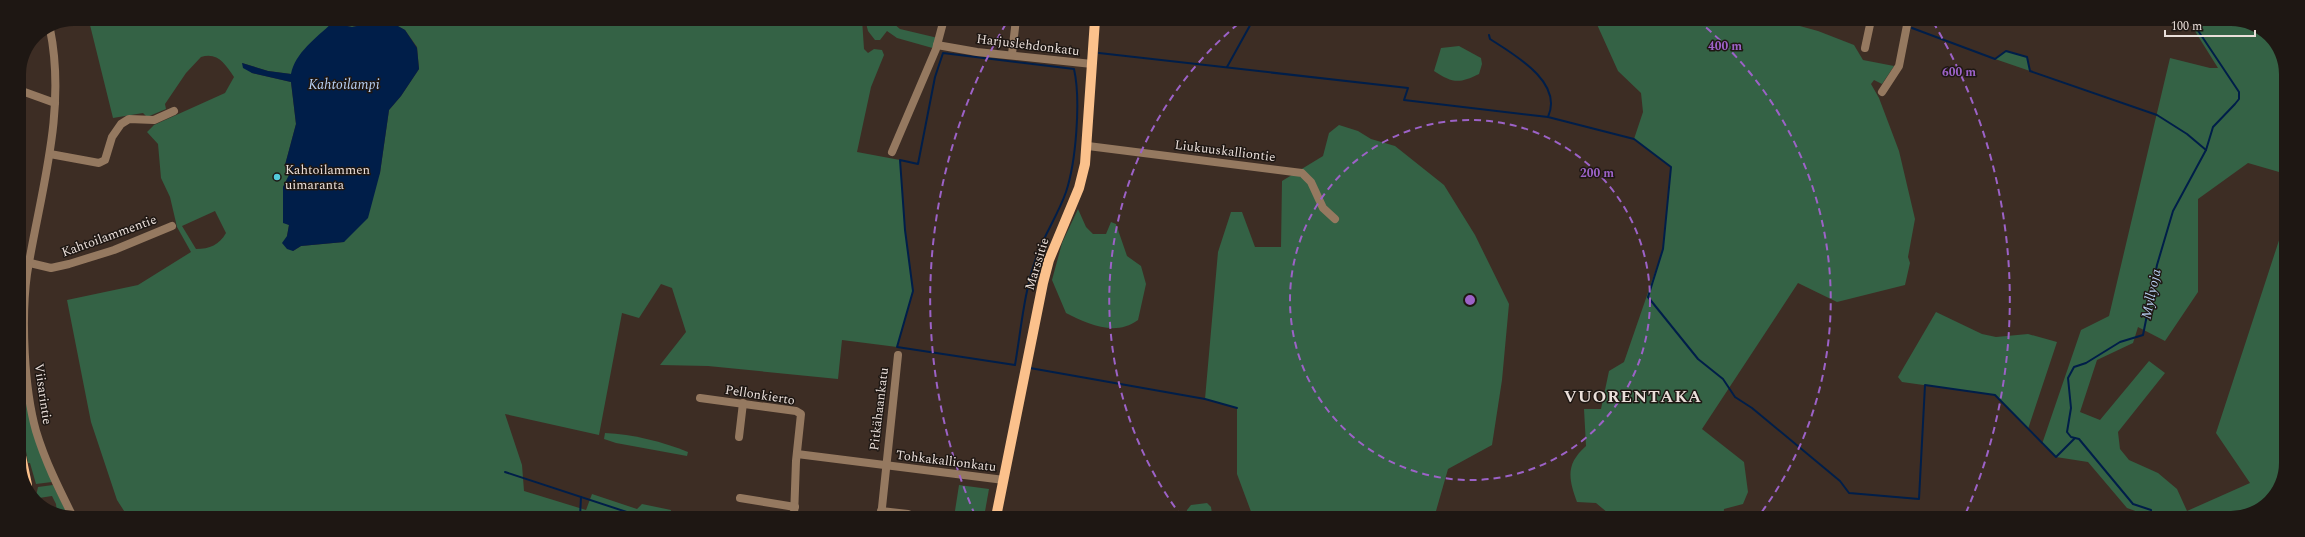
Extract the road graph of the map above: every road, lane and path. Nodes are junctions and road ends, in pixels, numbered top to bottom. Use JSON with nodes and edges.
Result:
{"nodes":[{"id":1,"x":942,"y":26,"type":"edge"},
{"id":2,"x":1015,"y":26,"type":"edge"},
{"id":3,"x":1095,"y":26,"type":"edge"},
{"id":4,"x":1870,"y":26,"type":"edge"},
{"id":5,"x":1907,"y":26,"type":"edge"},
{"id":6,"x":51,"y":33,"type":"edge"},
{"id":7,"x":937,"y":45,"type":"junction"},
{"id":8,"x":1865,"y":48,"type":"dead end"},
{"id":9,"x":1012,"y":54,"type":"junction"},
{"id":10,"x":1092,"y":64,"type":"junction"},
{"id":11,"x":1882,"y":92,"type":"dead end"},
{"id":12,"x":26,"y":93,"type":"edge"},
{"id":13,"x":55,"y":104,"type":"junction"},
{"id":14,"x":174,"y":111,"type":"dead end"},
{"id":15,"x":1088,"y":146,"type":"junction"},
{"id":16,"x":892,"y":152,"type":"dead end"},
{"id":17,"x":50,"y":154,"type":"junction"},
{"id":18,"x":1335,"y":219,"type":"dead end"},
{"id":19,"x":172,"y":226,"type":"dead end"},
{"id":20,"x":30,"y":263,"type":"junction"},
{"id":21,"x":26,"y":270,"type":"edge"},
{"id":22,"x":26,"y":348,"type":"edge"},
{"id":23,"x":898,"y":355,"type":"dead end"},
{"id":24,"x":700,"y":398,"type":"dead end"},
{"id":25,"x":743,"y":403,"type":"junction"},
{"id":26,"x":739,"y":437,"type":"dead end"},
{"id":27,"x":797,"y":454,"type":"junction"},
{"id":28,"x":885,"y":466,"type":"junction"},
{"id":29,"x":1004,"y":480,"type":"junction"},
{"id":30,"x":740,"y":498,"type":"dead end"},
{"id":31,"x":795,"y":507,"type":"junction"},
{"id":32,"x":70,"y":511,"type":"edge"},
{"id":33,"x":795,"y":511,"type":"edge"},
{"id":34,"x":881,"y":511,"type":"edge"},
{"id":35,"x":997,"y":511,"type":"edge"}],
"edges":[{"from":1,"to":7,"type":"street"},
{"from":2,"to":9,"type":"street"},
{"from":3,"to":10,"type":"main road","name":"Marssitie"},
{"from":4,"to":8,"type":"street"},
{"from":5,"to":11,"type":"street"},
{"from":6,"to":13,"type":"street","name":"Viisarintie"},
{"from":7,"to":9,"type":"street","name":"Harjuslehdonkatu"},
{"from":7,"to":16,"type":"street"},
{"from":9,"to":10,"type":"street","name":"Harjuslehdonkatu"},
{"from":10,"to":15,"type":"main road","name":"Marssitie"},
{"from":12,"to":13,"type":"street"},
{"from":13,"to":17,"type":"street","name":"Viisarintie"},
{"from":14,"to":17,"type":"street"},
{"from":15,"to":18,"type":"street","name":"Liukuuskalliontie"},
{"from":15,"to":29,"type":"main road","name":"Marssitie"},
{"from":17,"to":20,"type":"street","name":"Viisarintie"},
{"from":19,"to":20,"type":"street","name":"Kahtoilammentie"},
{"from":20,"to":21,"type":"street","name":"Viisarintie"},
{"from":22,"to":32,"type":"street","name":"Viisarintie"},
{"from":23,"to":28,"type":"street","name":"Pitkähaankatu"},
{"from":24,"to":25,"type":"street","name":"Pellonkierto"},
{"from":25,"to":26,"type":"street"},
{"from":25,"to":27,"type":"street","name":"Pellonkierto"},
{"from":27,"to":28,"type":"street","name":"Tohkakallionkatu"},
{"from":27,"to":31,"type":"street"},
{"from":28,"to":29,"type":"street","name":"Tohkakallionkatu"},
{"from":28,"to":34,"type":"street","name":"Tohkakallionkatu"},
{"from":29,"to":35,"type":"main road","name":"Marssitie"},
{"from":30,"to":31,"type":"street"},
{"from":31,"to":33,"type":"street"}]}
